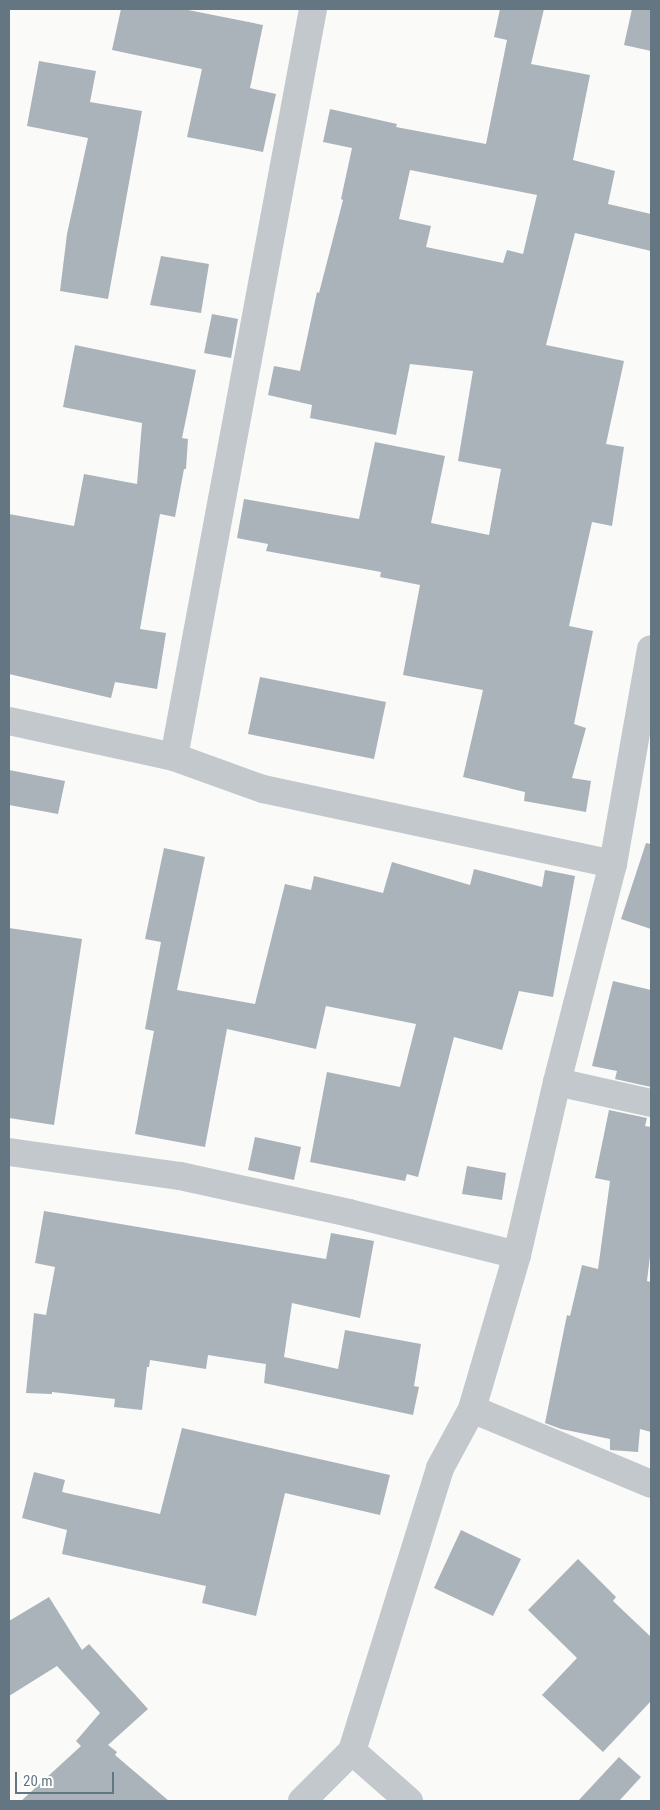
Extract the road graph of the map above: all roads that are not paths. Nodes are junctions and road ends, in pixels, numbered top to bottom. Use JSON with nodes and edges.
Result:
{"nodes":[{"id":1,"x":313,"y":9,"type":"edge"},
{"id":2,"x":651,"y":649,"type":"edge"},
{"id":3,"x":9,"y":721,"type":"edge"},
{"id":4,"x":174,"y":757,"type":"junction"},
{"id":5,"x":613,"y":864,"type":"junction"},
{"id":6,"x":557,"y":1082,"type":"junction"},
{"id":7,"x":651,"y":1103,"type":"edge"},
{"id":8,"x":9,"y":1152,"type":"edge"},
{"id":9,"x":517,"y":1255,"type":"junction"},
{"id":10,"x":472,"y":1409,"type":"junction"},
{"id":11,"x":651,"y":1484,"type":"edge"},
{"id":12,"x":352,"y":1751,"type":"junction"},
{"id":13,"x":302,"y":1801,"type":"edge"},
{"id":14,"x":409,"y":1801,"type":"edge"}],
"edges":[{"from":1,"to":4,"type":"street"},
{"from":2,"to":5,"type":"street"},
{"from":3,"to":4,"type":"street"},
{"from":4,"to":5,"type":"street"},
{"from":5,"to":6,"type":"street"},
{"from":6,"to":7,"type":"street"},
{"from":6,"to":9,"type":"street"},
{"from":8,"to":9,"type":"street"},
{"from":9,"to":10,"type":"street"},
{"from":10,"to":11,"type":"street"},
{"from":10,"to":12,"type":"street"},
{"from":12,"to":13,"type":"street"},
{"from":12,"to":14,"type":"street"}]}
